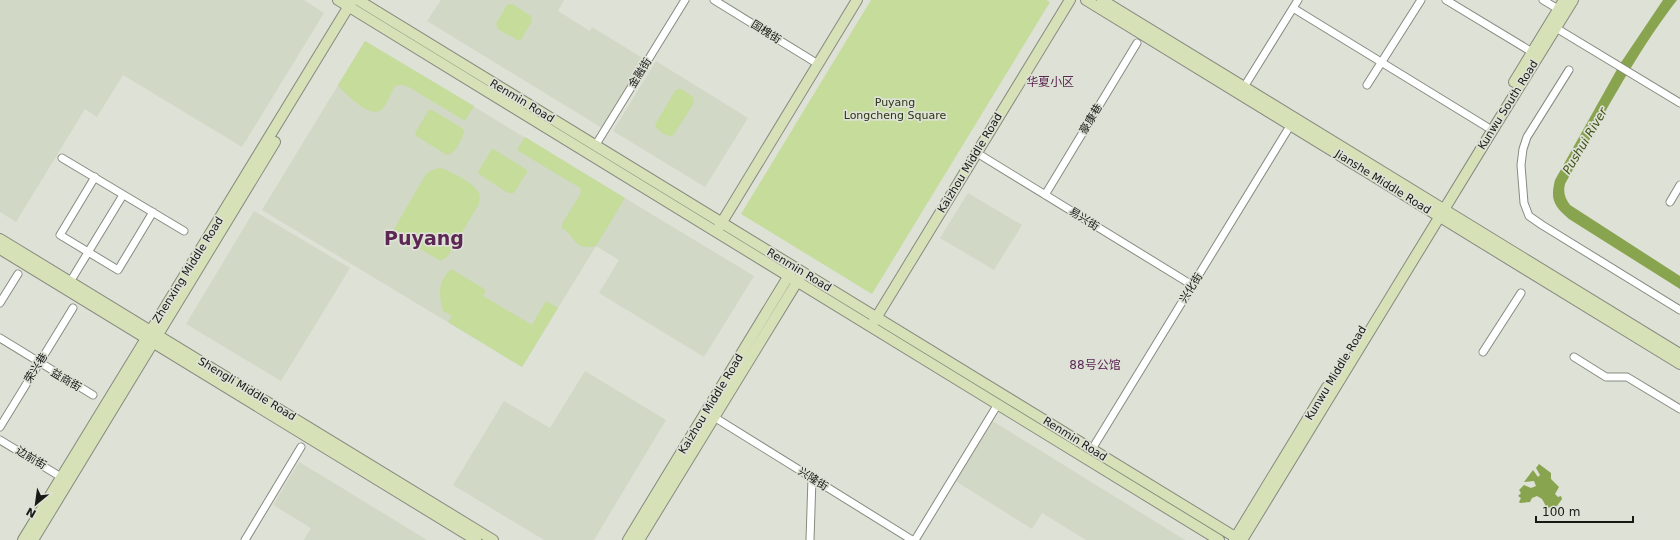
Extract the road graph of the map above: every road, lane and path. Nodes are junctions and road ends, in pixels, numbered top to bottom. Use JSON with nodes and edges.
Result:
{"nodes":[{"id":1,"x":338,"y":0,"type":"edge"},
{"id":2,"x":685,"y":0,"type":"edge"},
{"id":3,"x":714,"y":0,"type":"edge"},
{"id":4,"x":857,"y":0,"type":"edge"},
{"id":5,"x":1070,"y":0,"type":"edge"},
{"id":6,"x":1086,"y":0,"type":"edge"},
{"id":7,"x":1102,"y":0,"type":"edge"},
{"id":8,"x":1298,"y":0,"type":"edge"},
{"id":9,"x":1421,"y":0,"type":"edge"},
{"id":10,"x":1446,"y":0,"type":"edge"},
{"id":11,"x":1543,"y":0,"type":"edge"},
{"id":12,"x":1564,"y":0,"type":"edge"},
{"id":13,"x":1573,"y":0,"type":"edge"},
{"id":14,"x":356,"y":3,"type":"edge"},
{"id":15,"x":1293,"y":8,"type":"junction"},
{"id":16,"x":1558,"y":9,"type":"junction"},
{"id":17,"x":1556,"y":28,"type":"junction"},
{"id":18,"x":1137,"y":43,"type":"dead end"},
{"id":19,"x":1532,"y":52,"type":"junction"},
{"id":20,"x":1381,"y":62,"type":"junction"},
{"id":21,"x":818,"y":64,"type":"junction"},
{"id":22,"x":1569,"y":70,"type":"dead end"},
{"id":23,"x":1367,"y":85,"type":"dead end"},
{"id":24,"x":1244,"y":87,"type":"junction"},
{"id":25,"x":1680,"y":103,"type":"edge"},
{"id":26,"x":1290,"y":126,"type":"junction"},
{"id":27,"x":1487,"y":127,"type":"junction"},
{"id":28,"x":596,"y":146,"type":"junction"},
{"id":29,"x":976,"y":153,"type":"junction"},
{"id":30,"x":62,"y":158,"type":"dead end"},
{"id":31,"x":95,"y":177,"type":"junction"},
{"id":32,"x":1680,"y":185,"type":"edge"},
{"id":33,"x":123,"y":195,"type":"junction"},
{"id":34,"x":1045,"y":195,"type":"junction"},
{"id":35,"x":1670,"y":202,"type":"dead end"},
{"id":36,"x":152,"y":212,"type":"junction"},
{"id":37,"x":1439,"y":212,"type":"junction"},
{"id":38,"x":721,"y":223,"type":"junction"},
{"id":39,"x":184,"y":231,"type":"dead end"},
{"id":40,"x":716,"y":232,"type":"junction"},
{"id":41,"x":0,"y":239,"type":"edge"},
{"id":42,"x":0,"y":249,"type":"edge"},
{"id":43,"x":88,"y":252,"type":"junction"},
{"id":44,"x":798,"y":270,"type":"junction"},
{"id":45,"x":18,"y":274,"type":"dead end"},
{"id":46,"x":793,"y":279,"type":"junction"},
{"id":47,"x":70,"y":282,"type":"junction"},
{"id":48,"x":1192,"y":285,"type":"junction"},
{"id":49,"x":1521,"y":293,"type":"dead end"},
{"id":50,"x":0,"y":303,"type":"edge"},
{"id":51,"x":73,"y":308,"type":"dead end"},
{"id":52,"x":1680,"y":310,"type":"edge"},
{"id":53,"x":876,"y":317,"type":"junction"},
{"id":54,"x":871,"y":326,"type":"junction"},
{"id":55,"x":152,"y":337,"type":"junction"},
{"id":56,"x":0,"y":338,"type":"edge"},
{"id":57,"x":1483,"y":352,"type":"dead end"},
{"id":58,"x":1680,"y":354,"type":"edge"},
{"id":59,"x":1574,"y":357,"type":"dead end"},
{"id":60,"x":39,"y":363,"type":"junction"},
{"id":61,"x":1680,"y":364,"type":"edge"},
{"id":62,"x":93,"y":395,"type":"dead end"},
{"id":63,"x":998,"y":404,"type":"junction"},
{"id":64,"x":1680,"y":409,"type":"edge"},
{"id":65,"x":714,"y":417,"type":"junction"},
{"id":66,"x":0,"y":427,"type":"edge"},
{"id":67,"x":0,"y":440,"type":"edge"},
{"id":68,"x":301,"y":447,"type":"dead end"},
{"id":69,"x":1092,"y":450,"type":"junction"},
{"id":70,"x":61,"y":477,"type":"junction"},
{"id":71,"x":812,"y":478,"type":"junction"},
{"id":72,"x":1238,"y":539,"type":"edge"},
{"id":73,"x":23,"y":540,"type":"edge"},
{"id":74,"x":33,"y":540,"type":"edge"},
{"id":75,"x":244,"y":540,"type":"edge"},
{"id":76,"x":476,"y":540,"type":"edge"},
{"id":77,"x":493,"y":540,"type":"edge"},
{"id":78,"x":628,"y":540,"type":"edge"},
{"id":79,"x":639,"y":540,"type":"edge"},
{"id":80,"x":810,"y":540,"type":"edge"},
{"id":81,"x":913,"y":540,"type":"edge"},
{"id":82,"x":1219,"y":540,"type":"edge"}],
"edges":[{"from":1,"to":14,"type":"street","name":"Renmin Road"},
{"from":2,"to":28,"type":"street","name":"金融街"},
{"from":3,"to":21,"type":"street","name":"国槐街"},
{"from":4,"to":21,"type":"street"},
{"from":5,"to":29,"type":"street","name":"Kaizhou Middle Road"},
{"from":6,"to":26,"type":"street","name":"Jianshe Middle Road"},
{"from":7,"to":24,"type":"street","name":"Jianshe Middle Road"},
{"from":8,"to":15,"type":"street"},
{"from":9,"to":20,"type":"street"},
{"from":10,"to":19,"type":"street"},
{"from":11,"to":16,"type":"street"},
{"from":12,"to":16,"type":"street","name":"Kunwu South Road"},
{"from":13,"to":17,"type":"street","name":"Kunwu South Road"},
{"from":14,"to":28,"type":"street","name":"Renmin Road"},
{"from":14,"to":40,"type":"street","name":"Renmin Road"},
{"from":14,"to":55,"type":"street","name":"Zhenxing Middle Road"},
{"from":15,"to":20,"type":"street"},
{"from":15,"to":24,"type":"street"},
{"from":16,"to":19,"type":"street","name":"Kunwu South Road"},
{"from":17,"to":25,"type":"street"},
{"from":17,"to":37,"type":"street","name":"Kunwu South Road"},
{"from":18,"to":34,"type":"street","name":"豪康巷"},
{"from":19,"to":27,"type":"street","name":"Kunwu South Road"},
{"from":20,"to":23,"type":"street"},
{"from":20,"to":27,"type":"street"},
{"from":21,"to":38,"type":"street"},
{"from":22,"to":52,"type":"street"},
{"from":24,"to":37,"type":"street","name":"Jianshe Middle Road"},
{"from":26,"to":37,"type":"street","name":"Jianshe Middle Road"},
{"from":26,"to":48,"type":"street","name":"兴化街"},
{"from":27,"to":37,"type":"street","name":"Kunwu South Road"},
{"from":28,"to":38,"type":"street","name":"Renmin Road"},
{"from":29,"to":34,"type":"street","name":"易兴街"},
{"from":29,"to":53,"type":"street","name":"Kaizhou Middle Road"},
{"from":30,"to":31,"type":"street"},
{"from":31,"to":33,"type":"street"},
{"from":31,"to":43,"type":"street"},
{"from":32,"to":35,"type":"street"},
{"from":33,"to":36,"type":"street"},
{"from":33,"to":43,"type":"street"},
{"from":34,"to":48,"type":"street","name":"易兴街"},
{"from":36,"to":39,"type":"street"},
{"from":36,"to":43,"type":"street"},
{"from":37,"to":58,"type":"street","name":"Jianshe Middle Road"},
{"from":37,"to":61,"type":"street","name":"Jianshe Middle Road"},
{"from":37,"to":72,"type":"street","name":"Kunwu Middle Road"},
{"from":38,"to":40,"type":"street"},
{"from":38,"to":44,"type":"street","name":"Renmin Road"},
{"from":40,"to":46,"type":"street","name":"Renmin Road"},
{"from":41,"to":47,"type":"street","name":"Shengli Middle Road"},
{"from":42,"to":55,"type":"street","name":"Shengli Middle Road"},
{"from":43,"to":47,"type":"street"},
{"from":44,"to":46,"type":"street","name":"Kaizhou Middle Road"},
{"from":44,"to":53,"type":"street","name":"Renmin Road"},
{"from":45,"to":50,"type":"street"},
{"from":46,"to":54,"type":"street","name":"Renmin Road"},
{"from":46,"to":65,"type":"street","name":"Kaizhou Middle Road"},
{"from":46,"to":78,"type":"street","name":"Kaizhou Middle Road"},
{"from":47,"to":55,"type":"street","name":"Shengli Middle Road"},
{"from":48,"to":69,"type":"street","name":"兴化街"},
{"from":49,"to":57,"type":"street"},
{"from":51,"to":60,"type":"street","name":"荣兴巷"},
{"from":53,"to":54,"type":"street","name":"Kaizhou Middle Road"},
{"from":53,"to":69,"type":"street","name":"Renmin Road"},
{"from":54,"to":63,"type":"street","name":"Renmin Road"},
{"from":55,"to":70,"type":"street","name":"Zhenxing Middle Road"},
{"from":55,"to":74,"type":"street","name":"Zhenxing Middle Road"},
{"from":55,"to":76,"type":"street","name":"Shengli Middle Road"},
{"from":55,"to":77,"type":"street","name":"Shengli Middle Road"},
{"from":56,"to":60,"type":"street","name":"益商街"},
{"from":59,"to":64,"type":"street"},
{"from":60,"to":62,"type":"street","name":"益商街"},
{"from":60,"to":66,"type":"street","name":"荣兴巷"},
{"from":63,"to":81,"type":"street"},
{"from":63,"to":82,"type":"street","name":"Renmin Road"},
{"from":65,"to":71,"type":"street","name":"兴隆街"},
{"from":65,"to":79,"type":"street","name":"Kaizhou Middle Road"},
{"from":67,"to":70,"type":"street","name":"边前街"},
{"from":68,"to":75,"type":"street"},
{"from":69,"to":72,"type":"street","name":"Renmin Road"},
{"from":70,"to":73,"type":"street","name":"Zhenxing Middle Road"},
{"from":71,"to":80,"type":"street"},
{"from":71,"to":81,"type":"street","name":"兴隆街"}]}
